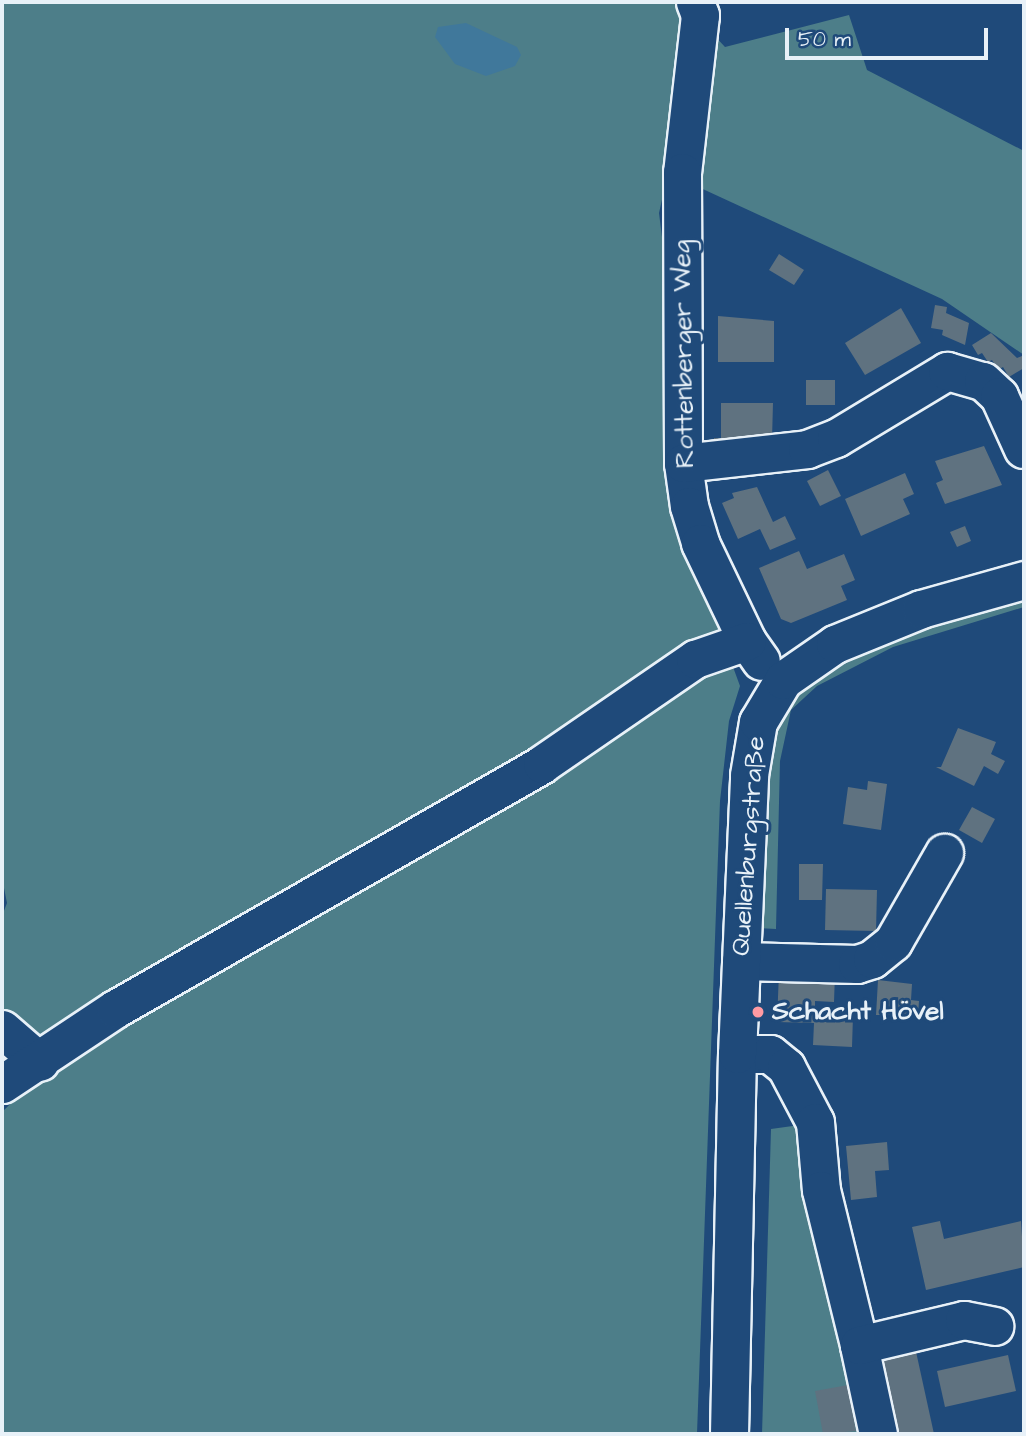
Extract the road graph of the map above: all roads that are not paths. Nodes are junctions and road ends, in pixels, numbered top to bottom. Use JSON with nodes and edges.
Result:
{"nodes":[{"id":1,"x":697,"y":9,"type":"edge"},
{"id":2,"x":1023,"y":449,"type":"edge"},
{"id":3,"x":683,"y":463,"type":"junction"},
{"id":4,"x":1024,"y":580,"type":"edge"},
{"id":5,"x":747,"y":641,"type":"junction"},
{"id":6,"x":797,"y":669,"type":"junction"},
{"id":7,"x":944,"y":853,"type":"dead end"},
{"id":8,"x":741,"y":961,"type":"junction"},
{"id":9,"x":2,"y":1029,"type":"edge"},
{"id":10,"x":737,"y":1054,"type":"junction"},
{"id":11,"x":23,"y":1072,"type":"edge"},
{"id":12,"x":2,"y":1099,"type":"edge"},
{"id":13,"x":994,"y":1326,"type":"dead end"},
{"id":14,"x":859,"y":1345,"type":"junction"},
{"id":15,"x":729,"y":1434,"type":"edge"},
{"id":16,"x":878,"y":1434,"type":"edge"}],
"edges":[{"from":1,"to":3,"type":"street","name":"Rottenberger Weg"},
{"from":2,"to":3,"type":"street"},
{"from":3,"to":5,"type":"street","name":"Rottenberger Weg"},
{"from":4,"to":6,"type":"street"},
{"from":5,"to":6,"type":"street","name":"Rottenberger Weg"},
{"from":5,"to":11,"type":"street"},
{"from":6,"to":8,"type":"street","name":"Quellenburgstraße"},
{"from":7,"to":8,"type":"street"},
{"from":8,"to":10,"type":"street","name":"Quellenburgstraße"},
{"from":9,"to":11,"type":"street"},
{"from":10,"to":14,"type":"street"},
{"from":10,"to":15,"type":"street","name":"Quellenburgstraße"},
{"from":11,"to":12,"type":"street"},
{"from":13,"to":14,"type":"street"},
{"from":14,"to":16,"type":"street"}]}
